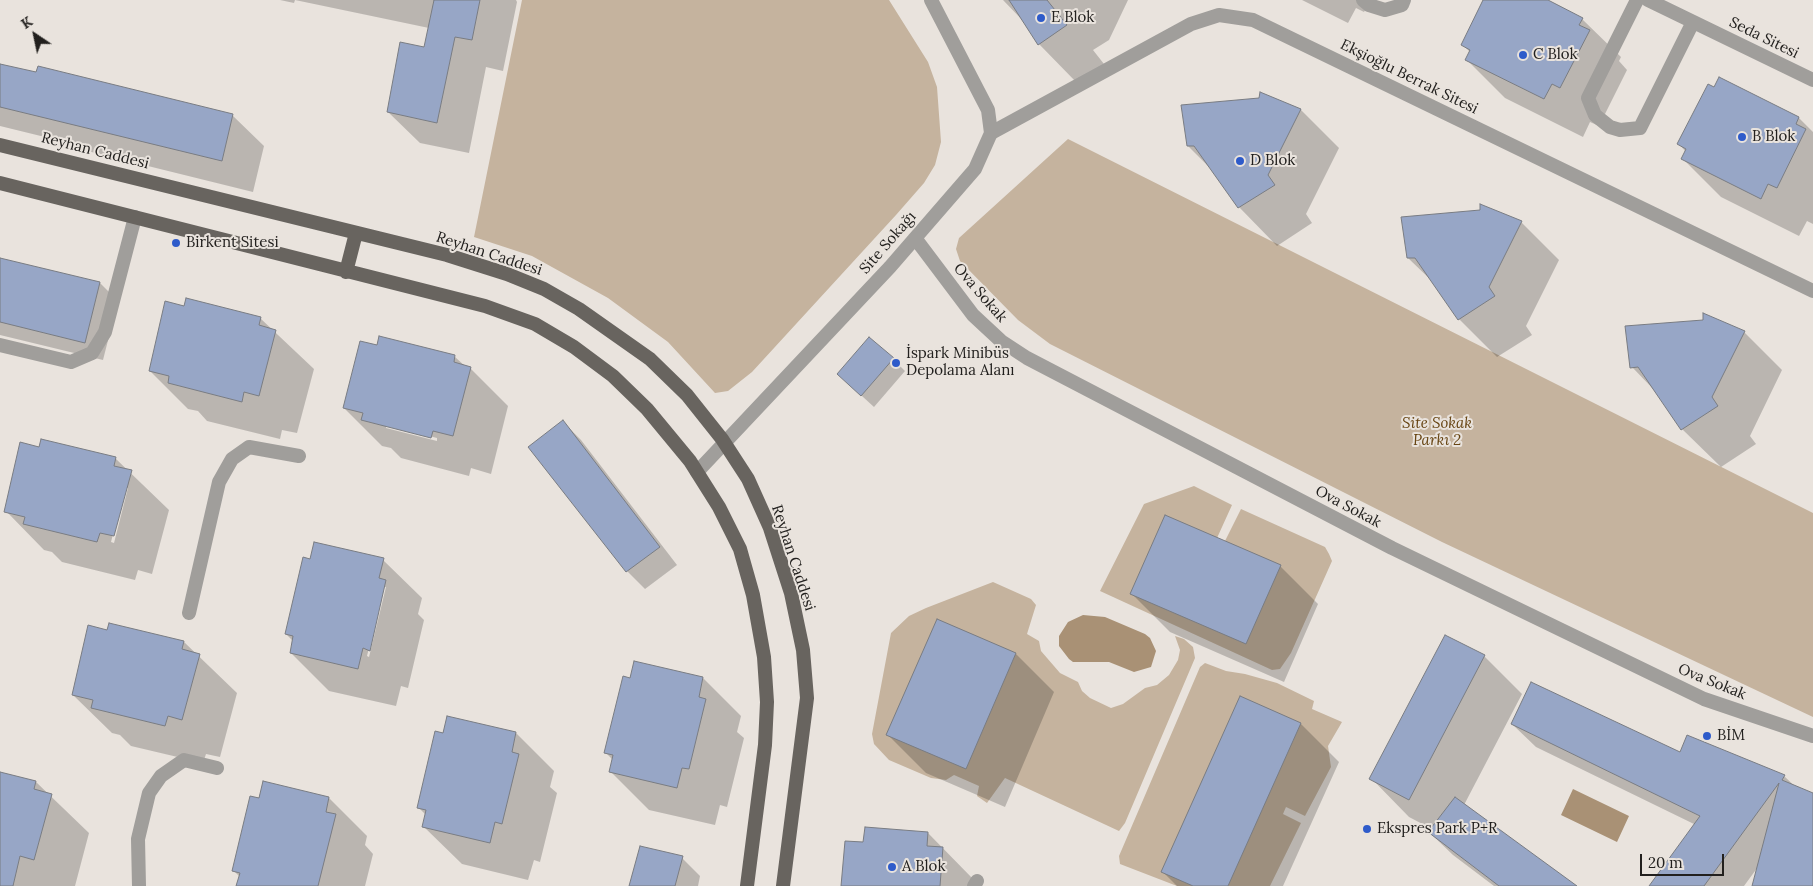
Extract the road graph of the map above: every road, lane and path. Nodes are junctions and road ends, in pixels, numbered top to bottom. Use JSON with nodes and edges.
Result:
{"nodes":[{"id":1,"x":931,"y":0,"type":"edge"},
{"id":2,"x":1362,"y":0,"type":"edge"},
{"id":3,"x":1404,"y":0,"type":"edge"},
{"id":4,"x":1637,"y":0,"type":"edge"},
{"id":5,"x":1648,"y":0,"type":"edge"},
{"id":6,"x":1693,"y":22,"type":"junction"},
{"id":7,"x":1813,"y":80,"type":"edge"},
{"id":8,"x":990,"y":133,"type":"junction"},
{"id":9,"x":0,"y":145,"type":"edge"},
{"id":10,"x":0,"y":183,"type":"edge"},
{"id":11,"x":135,"y":217,"type":"junction"},
{"id":12,"x":356,"y":233,"type":"junction"},
{"id":13,"x":915,"y":238,"type":"junction"},
{"id":14,"x":346,"y":272,"type":"junction"},
{"id":15,"x":1813,"y":291,"type":"edge"},
{"id":16,"x":0,"y":345,"type":"edge"},
{"id":17,"x":725,"y":444,"type":"junction"},
{"id":18,"x":299,"y":456,"type":"dead end"},
{"id":19,"x":697,"y":472,"type":"junction"},
{"id":20,"x":189,"y":613,"type":"dead end"},
{"id":21,"x":1813,"y":736,"type":"edge"},
{"id":22,"x":217,"y":768,"type":"dead end"},
{"id":23,"x":139,"y":886,"type":"edge"},
{"id":24,"x":747,"y":886,"type":"edge"},
{"id":25,"x":783,"y":886,"type":"edge"}],
"edges":[{"from":1,"to":8,"type":"street","name":"Site Sokağı"},
{"from":2,"to":3,"type":"street"},
{"from":4,"to":6,"type":"street"},
{"from":5,"to":6,"type":"street","name":"Seda Sitesi"},
{"from":6,"to":7,"type":"street","name":"Seda Sitesi"},
{"from":8,"to":13,"type":"street","name":"Site Sokağı"},
{"from":8,"to":15,"type":"street","name":"Ekşioğlu Berrak Sitesi"},
{"from":9,"to":12,"type":"main road","name":"Reyhan Caddesi"},
{"from":10,"to":11,"type":"main road"},
{"from":11,"to":14,"type":"main road"},
{"from":11,"to":16,"type":"street"},
{"from":12,"to":14,"type":"main road"},
{"from":12,"to":17,"type":"main road","name":"Reyhan Caddesi"},
{"from":13,"to":17,"type":"street","name":"Site Sokağı"},
{"from":13,"to":21,"type":"street","name":"Ova Sokak"},
{"from":14,"to":19,"type":"main road"},
{"from":17,"to":19,"type":"street","name":"Site Sokağı"},
{"from":17,"to":25,"type":"main road","name":"Reyhan Caddesi"},
{"from":18,"to":20,"type":"street"},
{"from":19,"to":24,"type":"main road"},
{"from":22,"to":23,"type":"street"}]}
